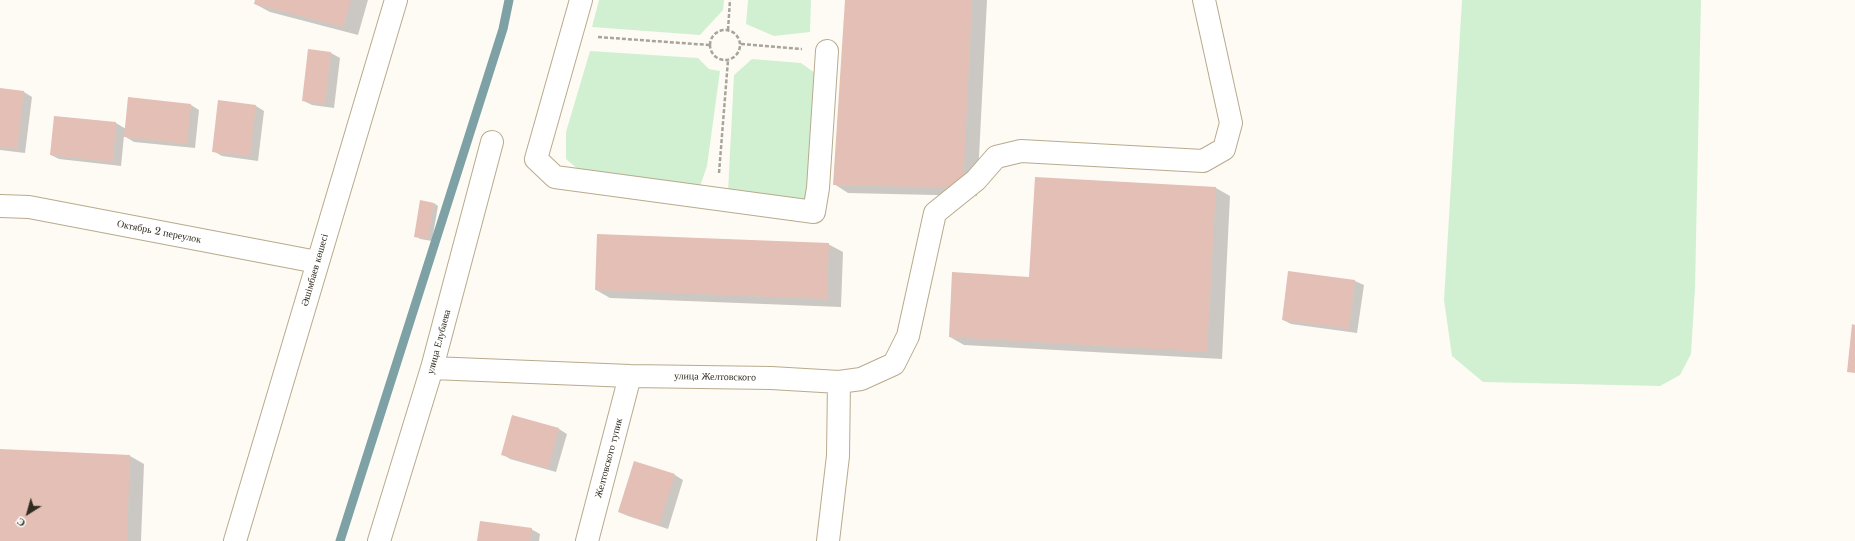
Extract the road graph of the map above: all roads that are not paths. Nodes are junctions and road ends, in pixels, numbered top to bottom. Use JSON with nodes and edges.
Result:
{"nodes":[{"id":1,"x":396,"y":0,"type":"edge"},
{"id":2,"x":580,"y":0,"type":"edge"},
{"id":3,"x":1204,"y":0,"type":"edge"},
{"id":4,"x":827,"y":50,"type":"road end"},
{"id":5,"x":492,"y":142,"type":"dead end"},
{"id":6,"x":0,"y":206,"type":"edge"},
{"id":7,"x":318,"y":262,"type":"junction"},
{"id":8,"x":432,"y":368,"type":"junction"},
{"id":9,"x":630,"y":376,"type":"junction"},
{"id":10,"x":839,"y":382,"type":"junction"},
{"id":11,"x":235,"y":541,"type":"edge"},
{"id":12,"x":378,"y":541,"type":"edge"},
{"id":13,"x":587,"y":541,"type":"edge"},
{"id":14,"x":828,"y":541,"type":"edge"}],
"edges":[{"from":1,"to":7,"type":"street","name":"Әшімбаев көшесі"},
{"from":2,"to":4,"type":"street"},
{"from":3,"to":10,"type":"street","name":"улица Желтовского"},
{"from":5,"to":8,"type":"street","name":"улица Елубаева"},
{"from":6,"to":7,"type":"street","name":"Октябрь 2 переулок"},
{"from":7,"to":11,"type":"street","name":"Әшімбаев көшесі"},
{"from":8,"to":9,"type":"street","name":"улица Желтовского"},
{"from":8,"to":12,"type":"street","name":"улица Елубаева"},
{"from":9,"to":10,"type":"street","name":"улица Желтовского"},
{"from":9,"to":13,"type":"street","name":"Желтовского тупик"},
{"from":10,"to":14,"type":"street"}]}
